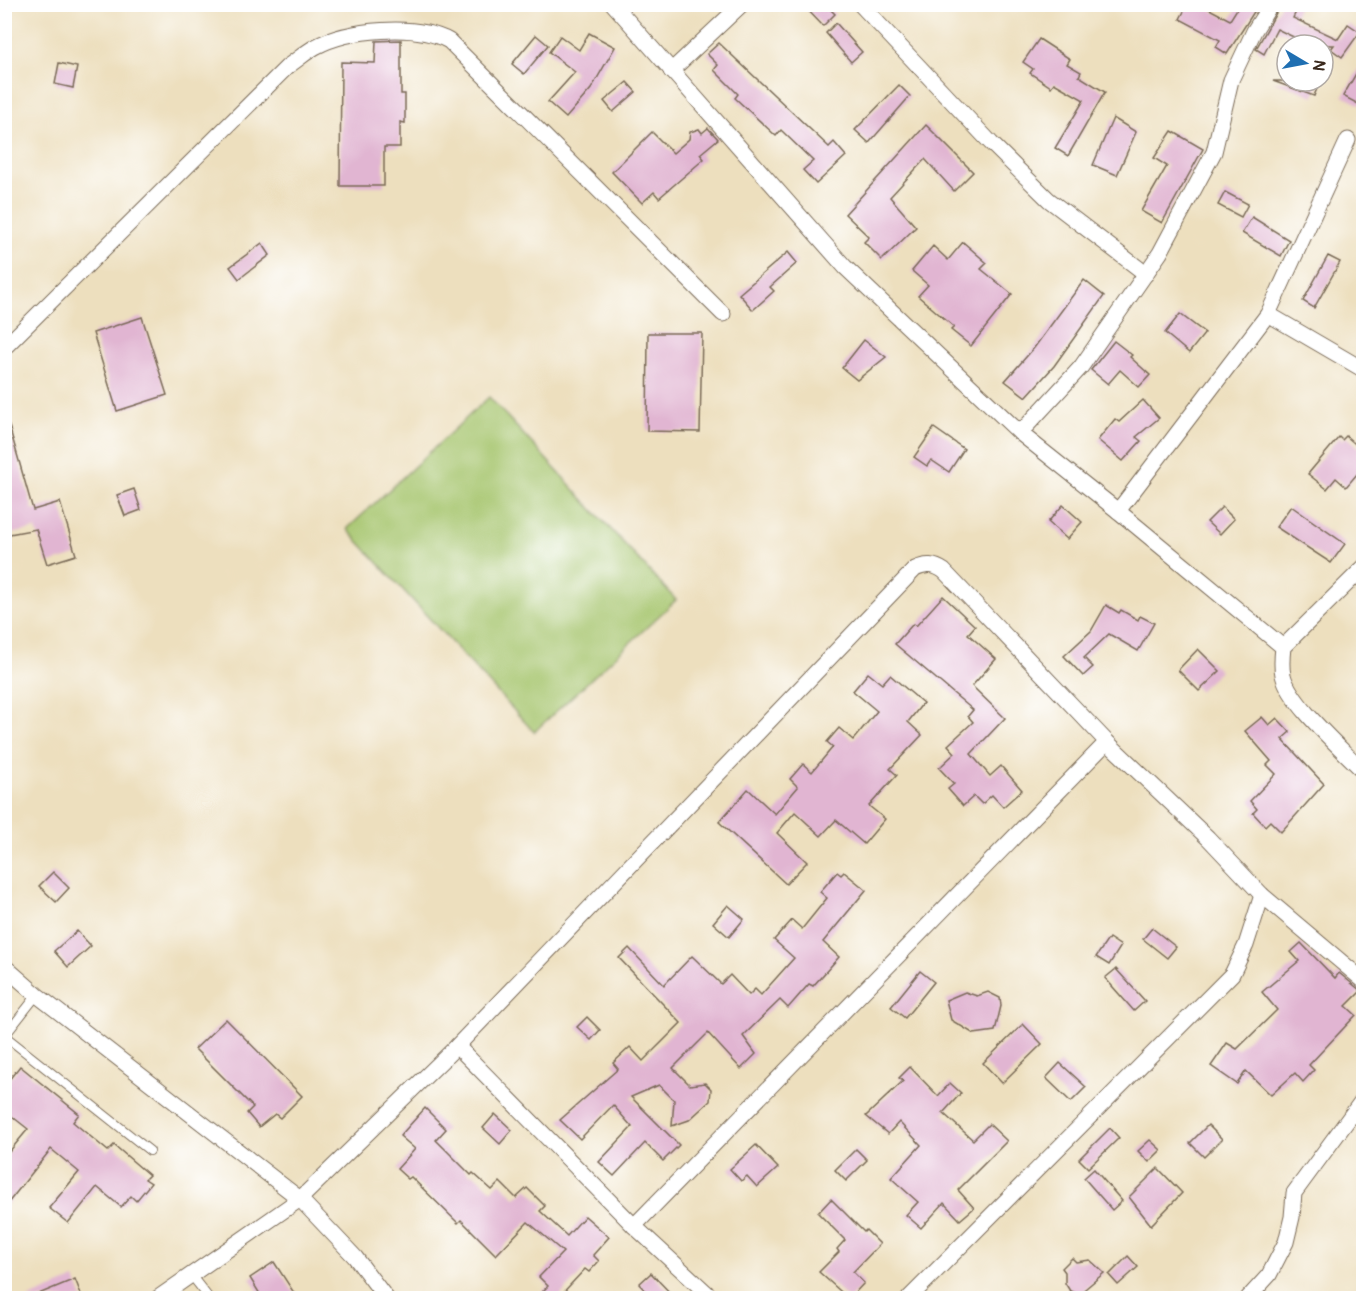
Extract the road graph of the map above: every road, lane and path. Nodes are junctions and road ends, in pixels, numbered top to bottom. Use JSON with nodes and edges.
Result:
{"nodes":[{"id":1,"x":613,"y":4,"type":"edge"},
{"id":2,"x":742,"y":4,"type":"edge"},
{"id":3,"x":860,"y":4,"type":"edge"},
{"id":4,"x":1271,"y":4,"type":"edge"},
{"id":5,"x":671,"y":71,"type":"junction"},
{"id":6,"x":1348,"y":140,"type":"dead end"},
{"id":7,"x":1146,"y":274,"type":"junction"},
{"id":8,"x":723,"y":314,"type":"dead end"},
{"id":9,"x":1268,"y":314,"type":"junction"},
{"id":10,"x":4,"y":348,"type":"edge"},
{"id":11,"x":1364,"y":370,"type":"edge"},
{"id":12,"x":1020,"y":433,"type":"junction"},
{"id":13,"x":1118,"y":511,"type":"junction"},
{"id":14,"x":1364,"y":567,"type":"edge"},
{"id":15,"x":1283,"y":647,"type":"junction"},
{"id":16,"x":1107,"y":742,"type":"junction"},
{"id":17,"x":1364,"y":772,"type":"edge"},
{"id":18,"x":1262,"y":895,"type":"junction"},
{"id":19,"x":4,"y":966,"type":"edge"},
{"id":20,"x":1364,"y":981,"type":"edge"},
{"id":21,"x":37,"y":995,"type":"junction"},
{"id":22,"x":5,"y":1036,"type":"edge"},
{"id":23,"x":457,"y":1046,"type":"junction"},
{"id":24,"x":1364,"y":1098,"type":"edge"},
{"id":25,"x":150,"y":1151,"type":"dead end"},
{"id":26,"x":300,"y":1199,"type":"junction"},
{"id":27,"x":634,"y":1226,"type":"junction"},
{"id":28,"x":191,"y":1275,"type":"junction"},
{"id":29,"x":159,"y":1299,"type":"edge"},
{"id":30,"x":209,"y":1299,"type":"edge"},
{"id":31,"x":386,"y":1299,"type":"edge"},
{"id":32,"x":712,"y":1299,"type":"edge"},
{"id":33,"x":909,"y":1299,"type":"edge"},
{"id":34,"x":1248,"y":1299,"type":"edge"}],
"edges":[{"from":1,"to":5,"type":"street"},
{"from":2,"to":5,"type":"street"},
{"from":3,"to":7,"type":"street"},
{"from":4,"to":7,"type":"street"},
{"from":5,"to":12,"type":"street"},
{"from":6,"to":9,"type":"street"},
{"from":7,"to":12,"type":"street"},
{"from":8,"to":10,"type":"street"},
{"from":9,"to":11,"type":"street"},
{"from":9,"to":13,"type":"street"},
{"from":12,"to":13,"type":"street"},
{"from":13,"to":15,"type":"street"},
{"from":14,"to":15,"type":"street"},
{"from":15,"to":17,"type":"street"},
{"from":16,"to":18,"type":"street"},
{"from":16,"to":23,"type":"street"},
{"from":16,"to":27,"type":"street"},
{"from":18,"to":20,"type":"street"},
{"from":18,"to":33,"type":"street"},
{"from":19,"to":21,"type":"street"},
{"from":21,"to":22,"type":"lane"},
{"from":21,"to":26,"type":"street"},
{"from":22,"to":25,"type":"lane"},
{"from":23,"to":26,"type":"street"},
{"from":23,"to":27,"type":"street"},
{"from":24,"to":34,"type":"street"},
{"from":26,"to":28,"type":"street"},
{"from":26,"to":31,"type":"street"},
{"from":27,"to":32,"type":"street"},
{"from":28,"to":29,"type":"street"},
{"from":28,"to":30,"type":"lane"}]}
